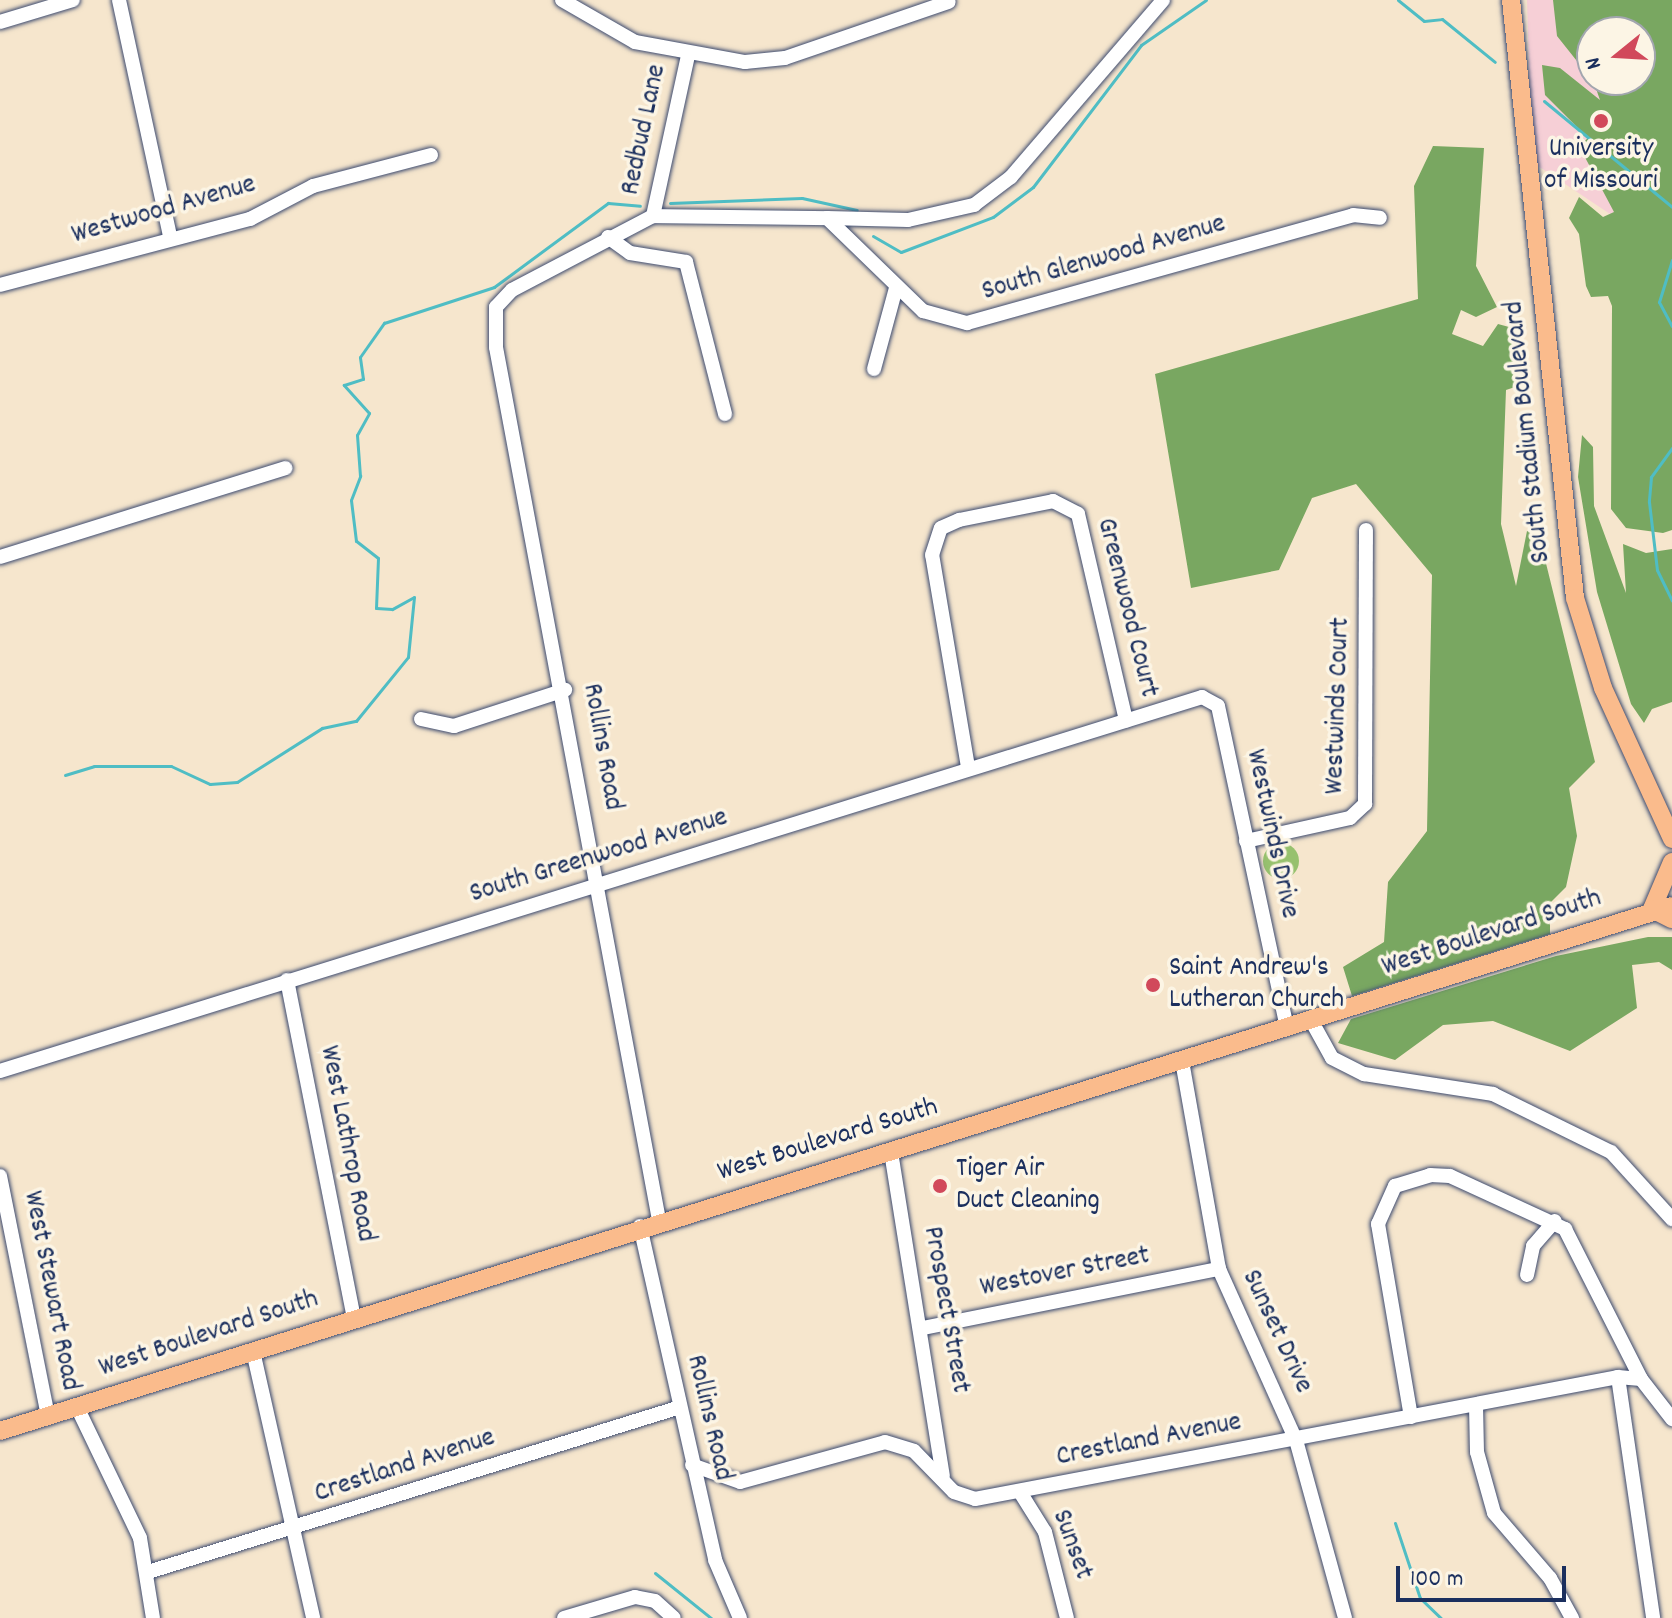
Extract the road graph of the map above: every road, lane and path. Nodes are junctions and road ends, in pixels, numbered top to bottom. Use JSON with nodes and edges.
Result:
{"nodes":[{"id":1,"x":73,"y":0,"type":"edge"},
{"id":2,"x":119,"y":0,"type":"edge"},
{"id":3,"x":562,"y":0,"type":"edge"},
{"id":4,"x":1163,"y":0,"type":"edge"},
{"id":5,"x":1511,"y":0,"type":"edge"},
{"id":6,"x":949,"y":2,"type":"dead end"},
{"id":7,"x":0,"y":22,"type":"edge"},
{"id":8,"x":688,"y":55,"type":"junction"},
{"id":9,"x":431,"y":155,"type":"dead end"},
{"id":10,"x":653,"y":216,"type":"junction"},
{"id":11,"x":827,"y":218,"type":"junction"},
{"id":12,"x":1380,"y":218,"type":"dead end"},
{"id":13,"x":170,"y":236,"type":"junction"},
{"id":14,"x":608,"y":237,"type":"junction"},
{"id":15,"x":0,"y":285,"type":"edge"},
{"id":16,"x":896,"y":288,"type":"junction"},
{"id":17,"x":874,"y":369,"type":"dead end"},
{"id":18,"x":725,"y":414,"type":"dead end"},
{"id":19,"x":285,"y":468,"type":"dead end"},
{"id":20,"x":1366,"y":530,"type":"dead end"},
{"id":21,"x":0,"y":557,"type":"edge"},
{"id":22,"x":565,"y":690,"type":"junction"},
{"id":23,"x":1213,"y":698,"type":"joint"},
{"id":24,"x":421,"y":719,"type":"dead end"},
{"id":25,"x":1126,"y":720,"type":"junction"},
{"id":26,"x":968,"y":767,"type":"junction"},
{"id":27,"x":1672,"y":839,"type":"edge"},
{"id":28,"x":1246,"y":841,"type":"junction"},
{"id":29,"x":1672,"y":862,"type":"edge"},
{"id":30,"x":599,"y":884,"type":"junction"},
{"id":31,"x":1672,"y":906,"type":"edge"},
{"id":32,"x":1653,"y":912,"type":"junction"},
{"id":33,"x":1672,"y":919,"type":"edge"},
{"id":34,"x":287,"y":980,"type":"junction"},
{"id":35,"x":1311,"y":1020,"type":"junction"},
{"id":36,"x":1287,"y":1028,"type":"junction"},
{"id":37,"x":1182,"y":1061,"type":"junction"},
{"id":38,"x":0,"y":1071,"type":"edge"},
{"id":39,"x":891,"y":1152,"type":"junction"},
{"id":40,"x":0,"y":1176,"type":"edge"},
{"id":41,"x":1672,"y":1219,"type":"edge"},
{"id":42,"x":659,"y":1220,"type":"junction"},
{"id":43,"x":1555,"y":1221,"type":"junction"},
{"id":44,"x":5,"y":1226,"type":"edge"},
{"id":45,"x":640,"y":1226,"type":"junction"},
{"id":46,"x":1219,"y":1269,"type":"junction"},
{"id":47,"x":1527,"y":1275,"type":"dead end"},
{"id":48,"x":354,"y":1318,"type":"junction"},
{"id":49,"x":923,"y":1328,"type":"junction"},
{"id":50,"x":253,"y":1351,"type":"junction"},
{"id":51,"x":1618,"y":1377,"type":"junction"},
{"id":52,"x":1641,"y":1379,"type":"junction"},
{"id":53,"x":1476,"y":1405,"type":"junction"},
{"id":54,"x":77,"y":1407,"type":"junction"},
{"id":55,"x":677,"y":1408,"type":"junction"},
{"id":56,"x":48,"y":1416,"type":"junction"},
{"id":57,"x":1411,"y":1417,"type":"junction"},
{"id":58,"x":1672,"y":1419,"type":"edge"},
{"id":59,"x":0,"y":1431,"type":"edge"},
{"id":60,"x":1296,"y":1440,"type":"junction"},
{"id":61,"x":692,"y":1465,"type":"junction"},
{"id":62,"x":943,"y":1476,"type":"junction"},
{"id":63,"x":1020,"y":1492,"type":"junction"},
{"id":64,"x":293,"y":1530,"type":"junction"},
{"id":65,"x":148,"y":1572,"type":"junction"},
{"id":66,"x":153,"y":1618,"type":"edge"},
{"id":67,"x":313,"y":1618,"type":"edge"},
{"id":68,"x":564,"y":1618,"type":"edge"},
{"id":69,"x":674,"y":1618,"type":"edge"},
{"id":70,"x":740,"y":1618,"type":"edge"},
{"id":71,"x":1067,"y":1618,"type":"edge"},
{"id":72,"x":1345,"y":1618,"type":"edge"},
{"id":73,"x":1572,"y":1618,"type":"edge"},
{"id":74,"x":1653,"y":1618,"type":"edge"}],
"edges":[{"from":1,"to":7,"type":"street"},
{"from":2,"to":13,"type":"street"},
{"from":3,"to":8,"type":"street"},
{"from":4,"to":11,"type":"street"},
{"from":5,"to":27,"type":"main road","name":"South Stadium Boulevard"},
{"from":6,"to":8,"type":"street"},
{"from":8,"to":10,"type":"street","name":"Redbud Lane"},
{"from":9,"to":13,"type":"street","name":"Westwood Avenue"},
{"from":10,"to":11,"type":"street"},
{"from":10,"to":14,"type":"street"},
{"from":11,"to":16,"type":"street","name":"South Glenwood Avenue"},
{"from":12,"to":16,"type":"street","name":"South Glenwood Avenue"},
{"from":13,"to":15,"type":"street","name":"Westwood Avenue"},
{"from":14,"to":18,"type":"street"},
{"from":14,"to":22,"type":"street","name":"Rollins Road"},
{"from":16,"to":17,"type":"street"},
{"from":19,"to":21,"type":"street"},
{"from":20,"to":28,"type":"street","name":"Westwinds Court"},
{"from":22,"to":24,"type":"street"},
{"from":22,"to":30,"type":"street","name":"Rollins Road"},
{"from":23,"to":25,"type":"street","name":"South Greenwood Avenue"},
{"from":23,"to":28,"type":"street","name":"Westwinds Drive"},
{"from":25,"to":26,"type":"street","name":"South Greenwood Avenue"},
{"from":25,"to":26,"type":"street","name":"Greenwood Court"},
{"from":26,"to":30,"type":"street","name":"South Greenwood Avenue"},
{"from":28,"to":36,"type":"street","name":"Westwinds Drive"},
{"from":29,"to":32,"type":"main road"},
{"from":30,"to":34,"type":"street","name":"South Greenwood Avenue"},
{"from":30,"to":42,"type":"street","name":"Rollins Road"},
{"from":31,"to":32,"type":"main road","name":"West Boulevard South"},
{"from":32,"to":33,"type":"main road"},
{"from":32,"to":35,"type":"main road","name":"West Boulevard South"},
{"from":34,"to":38,"type":"street","name":"South Greenwood Avenue"},
{"from":34,"to":48,"type":"street","name":"West Lathrop Road"},
{"from":35,"to":36,"type":"main road","name":"West Boulevard South"},
{"from":35,"to":41,"type":"street"},
{"from":36,"to":37,"type":"main road","name":"West Boulevard South"},
{"from":37,"to":39,"type":"main road","name":"West Boulevard South"},
{"from":37,"to":46,"type":"street","name":"Sunset Drive"},
{"from":39,"to":42,"type":"main road","name":"West Boulevard South"},
{"from":39,"to":49,"type":"street","name":"Prospect Street"},
{"from":40,"to":44,"type":"street","name":"West Stewart Road"},
{"from":42,"to":45,"type":"main road","name":"West Boulevard South"},
{"from":43,"to":47,"type":"street"},
{"from":43,"to":52,"type":"street"},
{"from":43,"to":57,"type":"street"},
{"from":44,"to":56,"type":"street","name":"West Stewart Road"},
{"from":45,"to":48,"type":"main road","name":"West Boulevard South"},
{"from":45,"to":55,"type":"street","name":"Rollins Road"},
{"from":46,"to":49,"type":"street","name":"Westover Street"},
{"from":46,"to":60,"type":"street","name":"Sunset Drive"},
{"from":48,"to":50,"type":"main road","name":"West Boulevard South"},
{"from":49,"to":62,"type":"street","name":"Prospect Street"},
{"from":50,"to":54,"type":"main road","name":"West Boulevard South"},
{"from":50,"to":64,"type":"street"},
{"from":51,"to":52,"type":"street","name":"Crestland Avenue"},
{"from":51,"to":53,"type":"street","name":"Crestland Avenue"},
{"from":51,"to":74,"type":"street"},
{"from":52,"to":58,"type":"street"},
{"from":53,"to":57,"type":"street","name":"Crestland Avenue"},
{"from":53,"to":73,"type":"street"},
{"from":54,"to":56,"type":"main road","name":"West Boulevard South"},
{"from":54,"to":65,"type":"street","name":"West Stewart Road"},
{"from":55,"to":61,"type":"street","name":"Rollins Road"},
{"from":55,"to":64,"type":"street","name":"Crestland Avenue"},
{"from":56,"to":59,"type":"main road","name":"West Boulevard South"},
{"from":57,"to":60,"type":"street","name":"Crestland Avenue"},
{"from":60,"to":63,"type":"street","name":"Crestland Avenue"},
{"from":60,"to":72,"type":"street","name":"Sunset Drive"},
{"from":61,"to":62,"type":"street","name":"Crestland Avenue"},
{"from":61,"to":70,"type":"street","name":"Rollins Road"},
{"from":62,"to":63,"type":"street","name":"Crestland Avenue"},
{"from":63,"to":71,"type":"street","name":"Sunset"},
{"from":64,"to":65,"type":"street","name":"Crestland Avenue"},
{"from":64,"to":67,"type":"street"},
{"from":65,"to":66,"type":"street","name":"West Stewart Road"},
{"from":68,"to":69,"type":"street"}]}
